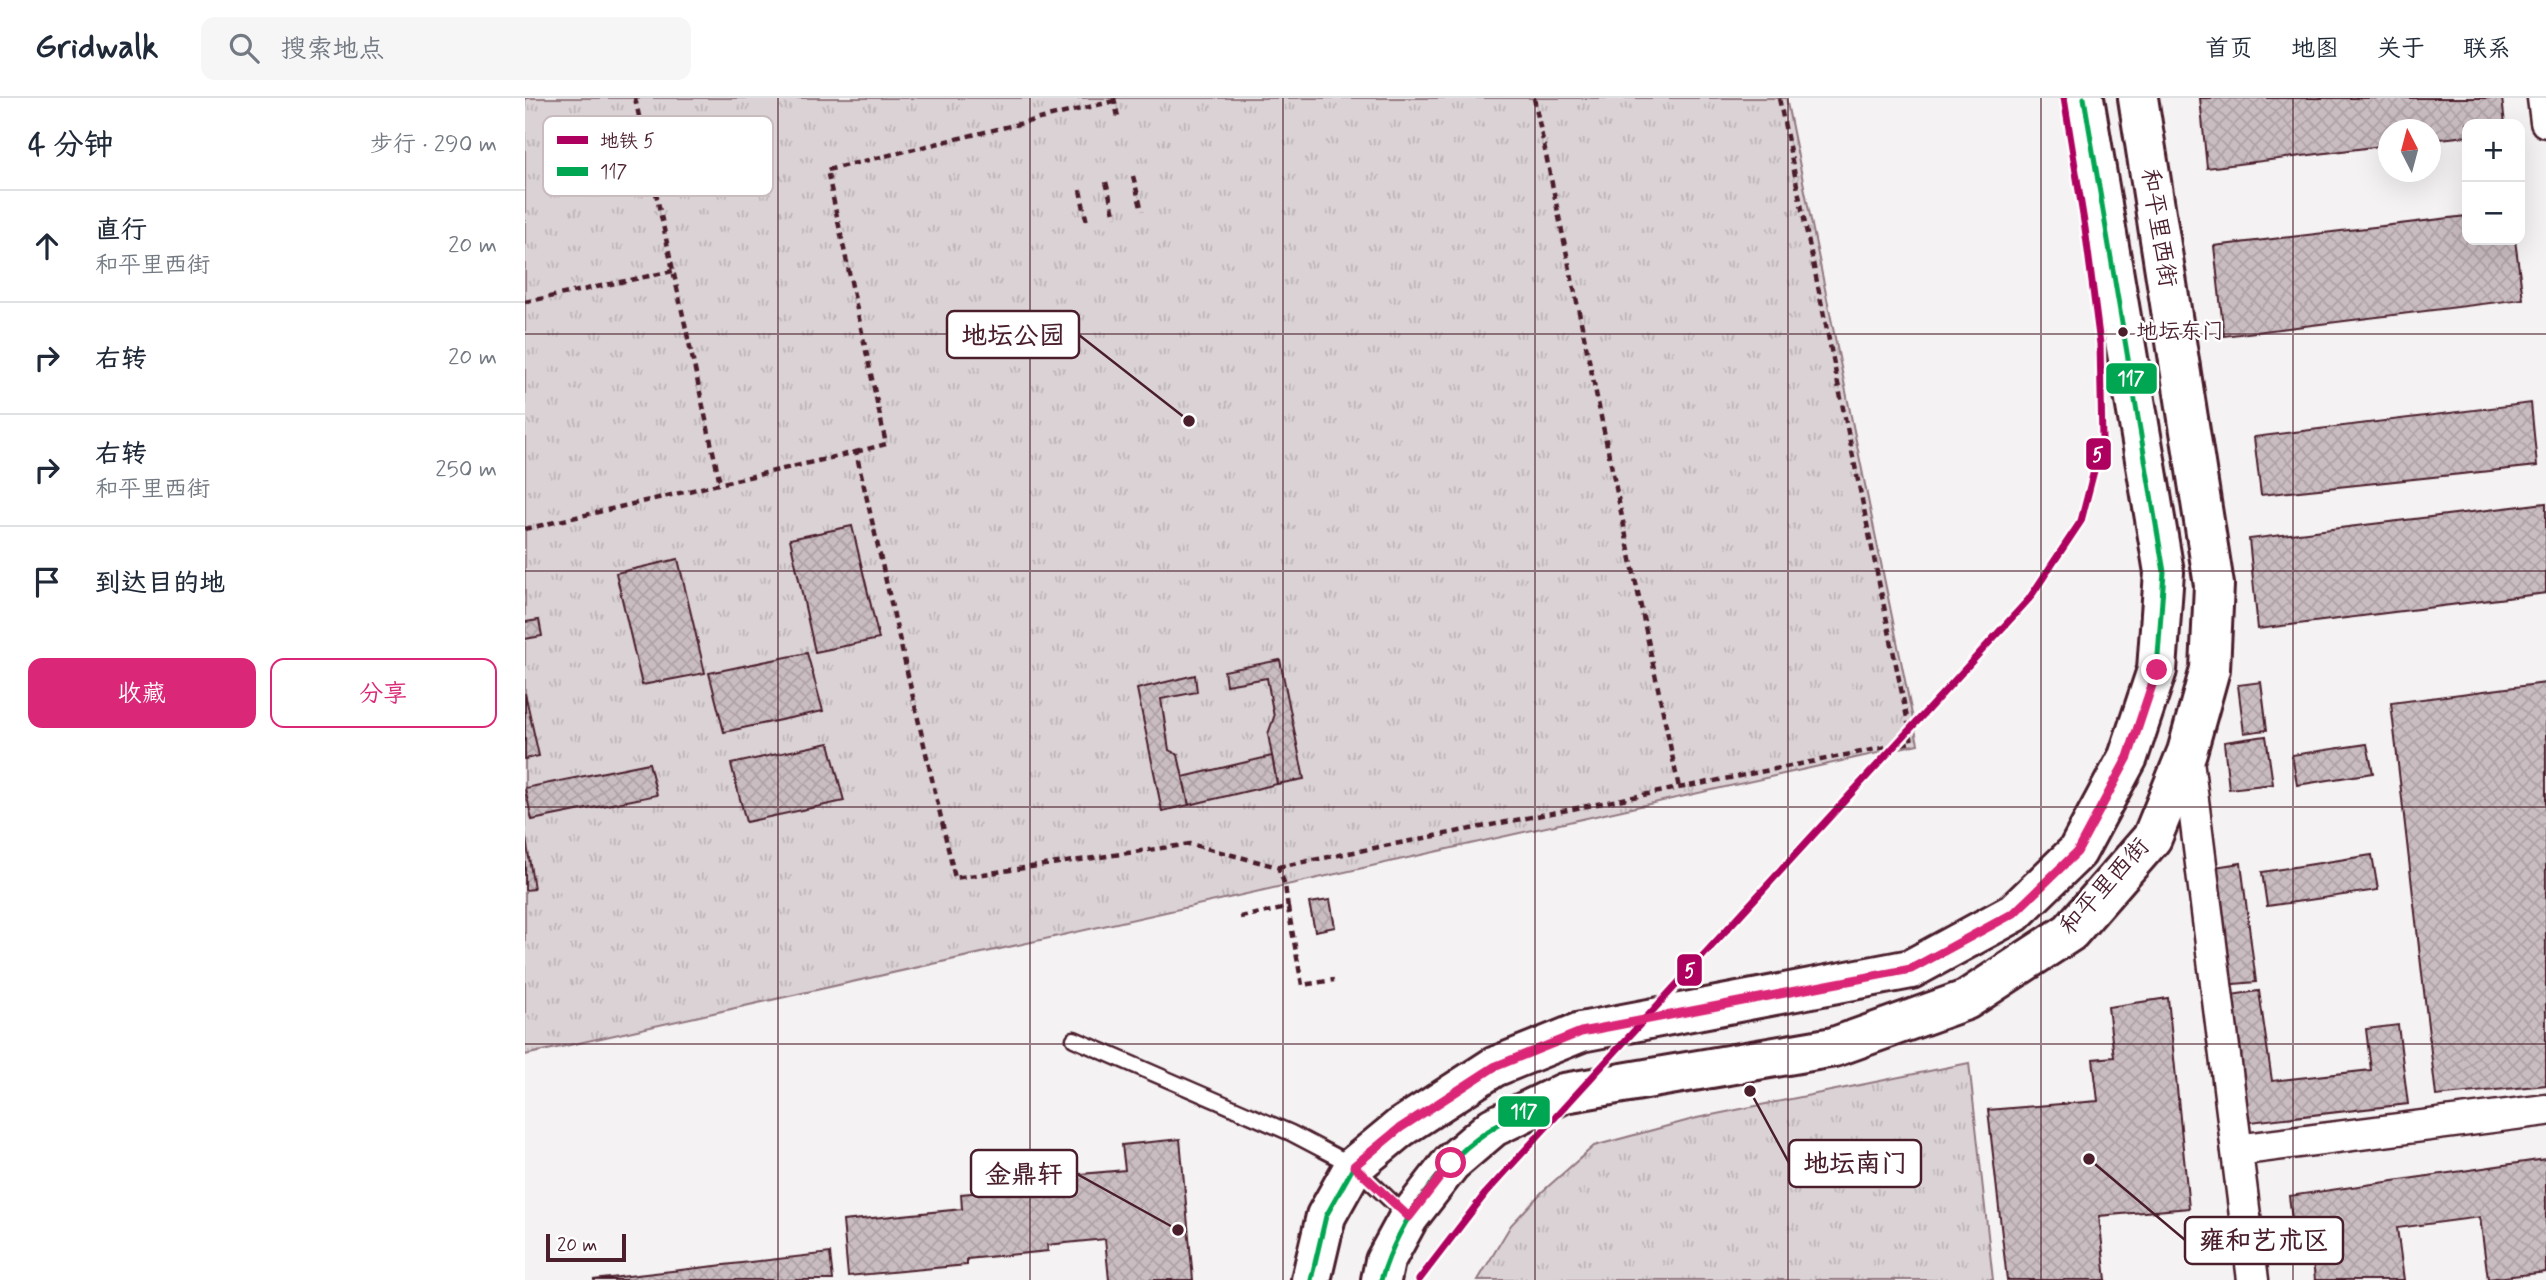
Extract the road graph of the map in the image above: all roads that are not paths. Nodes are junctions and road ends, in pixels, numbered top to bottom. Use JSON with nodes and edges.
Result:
{"nodes":[{"id":1,"x":2084,"y":98,"type":"edge"},
{"id":2,"x":2138,"y":98,"type":"edge"},
{"id":3,"x":2543,"y":98,"type":"edge"},
{"id":4,"x":2546,"y":122,"type":"edge"},
{"id":5,"x":2187,"y":752,"type":"junction"},
{"id":6,"x":1074,"y":1039,"type":"dead end"},
{"id":7,"x":2546,"y":1110,"type":"edge"},
{"id":8,"x":2237,"y":1150,"type":"junction"},
{"id":9,"x":1354,"y":1166,"type":"junction"},
{"id":10,"x":1409,"y":1217,"type":"junction"},
{"id":11,"x":1311,"y":1280,"type":"edge"},
{"id":12,"x":1381,"y":1280,"type":"edge"},
{"id":13,"x":2253,"y":1280,"type":"edge"}],
"edges":[{"from":1,"to":9,"type":"main road","name":"和平里西街"},
{"from":2,"to":5,"type":"main road","name":"和平里西街"},
{"from":3,"to":4,"type":"street"},
{"from":5,"to":8,"type":"street"},
{"from":5,"to":10,"type":"main road","name":"和平里西街"},
{"from":6,"to":9,"type":"lane"},
{"from":7,"to":8,"type":"street"},
{"from":8,"to":13,"type":"street"},
{"from":9,"to":10,"type":"lane"},
{"from":9,"to":11,"type":"main road","name":"和平里西街"},
{"from":10,"to":12,"type":"main road","name":"和平里西街"}]}
